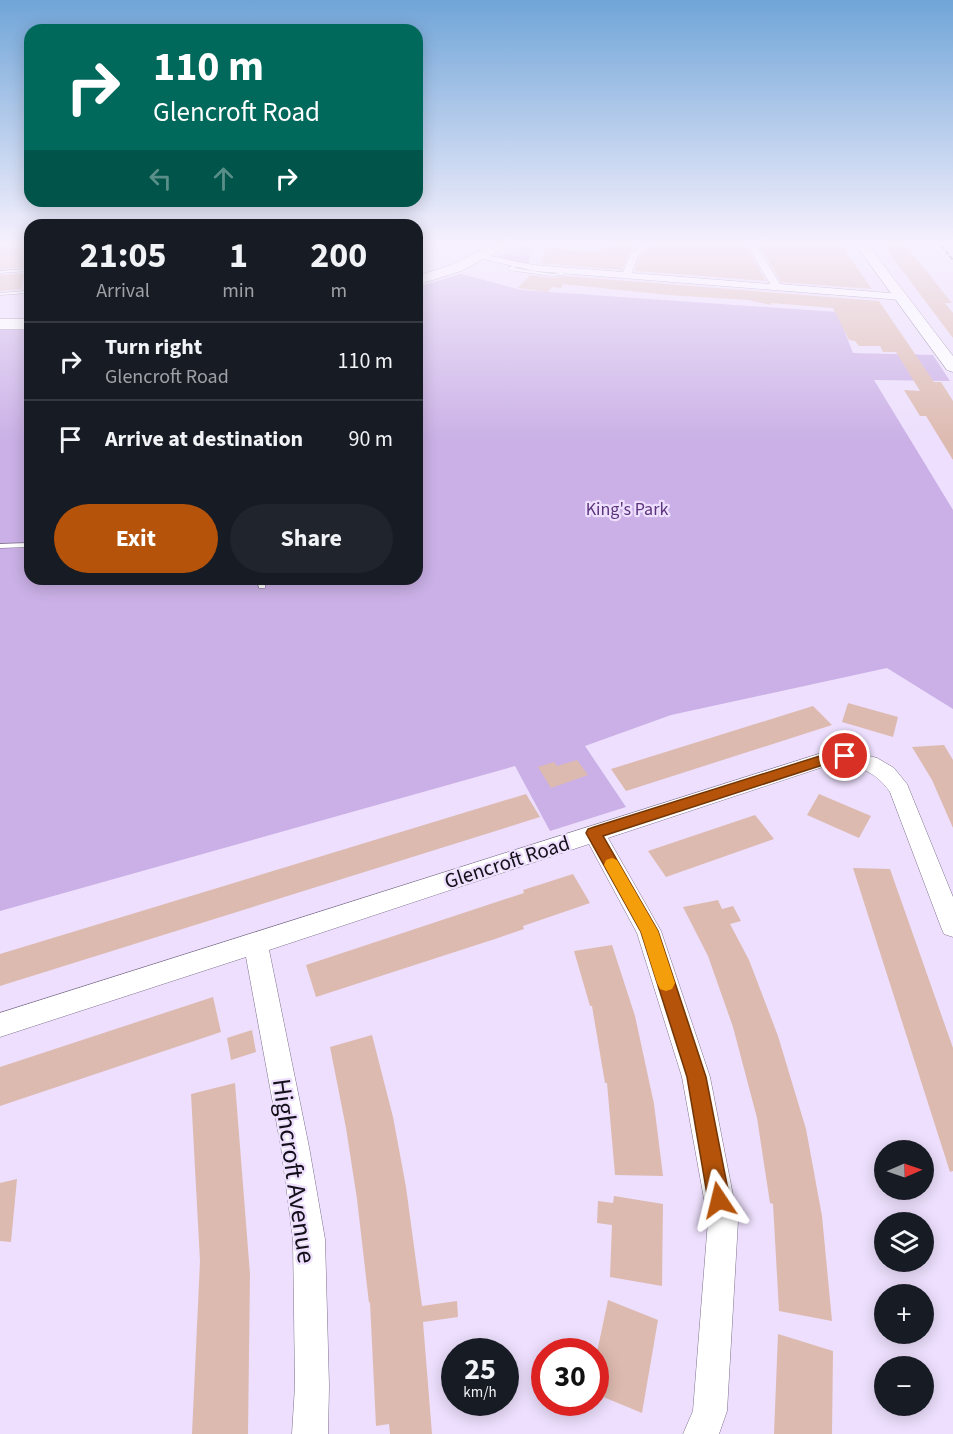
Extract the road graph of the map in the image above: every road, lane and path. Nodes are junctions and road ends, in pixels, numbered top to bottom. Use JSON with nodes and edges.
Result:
{"nodes":[{"id":1,"x":909,"y":308,"type":"edge"},
{"id":2,"x":0,"y":324,"type":"edge"},
{"id":3,"x":24,"y":324,"type":"edge"},
{"id":4,"x":953,"y":367,"type":"edge"},
{"id":5,"x":24,"y":545,"type":"edge"},
{"id":6,"x":0,"y":546,"type":"edge"},
{"id":7,"x":594,"y":833,"type":"junction"},
{"id":8,"x":953,"y":927,"type":"edge"},
{"id":9,"x":256,"y":945,"type":"junction"},
{"id":10,"x":0,"y":1025,"type":"edge"},
{"id":11,"x":310,"y":1434,"type":"edge"},
{"id":12,"x":701,"y":1434,"type":"edge"}],
"edges":[{"from":1,"to":4,"type":"street"},
{"from":2,"to":3,"type":"street"},
{"from":5,"to":6,"type":"lane"},
{"from":7,"to":8,"type":"street","name":"Glencroft Road"},
{"from":7,"to":9,"type":"street","name":"Glencroft Road"},
{"from":7,"to":12,"type":"street"},
{"from":9,"to":10,"type":"street","name":"Glencroft Road"},
{"from":9,"to":11,"type":"street","name":"Highcroft Avenue"}]}
